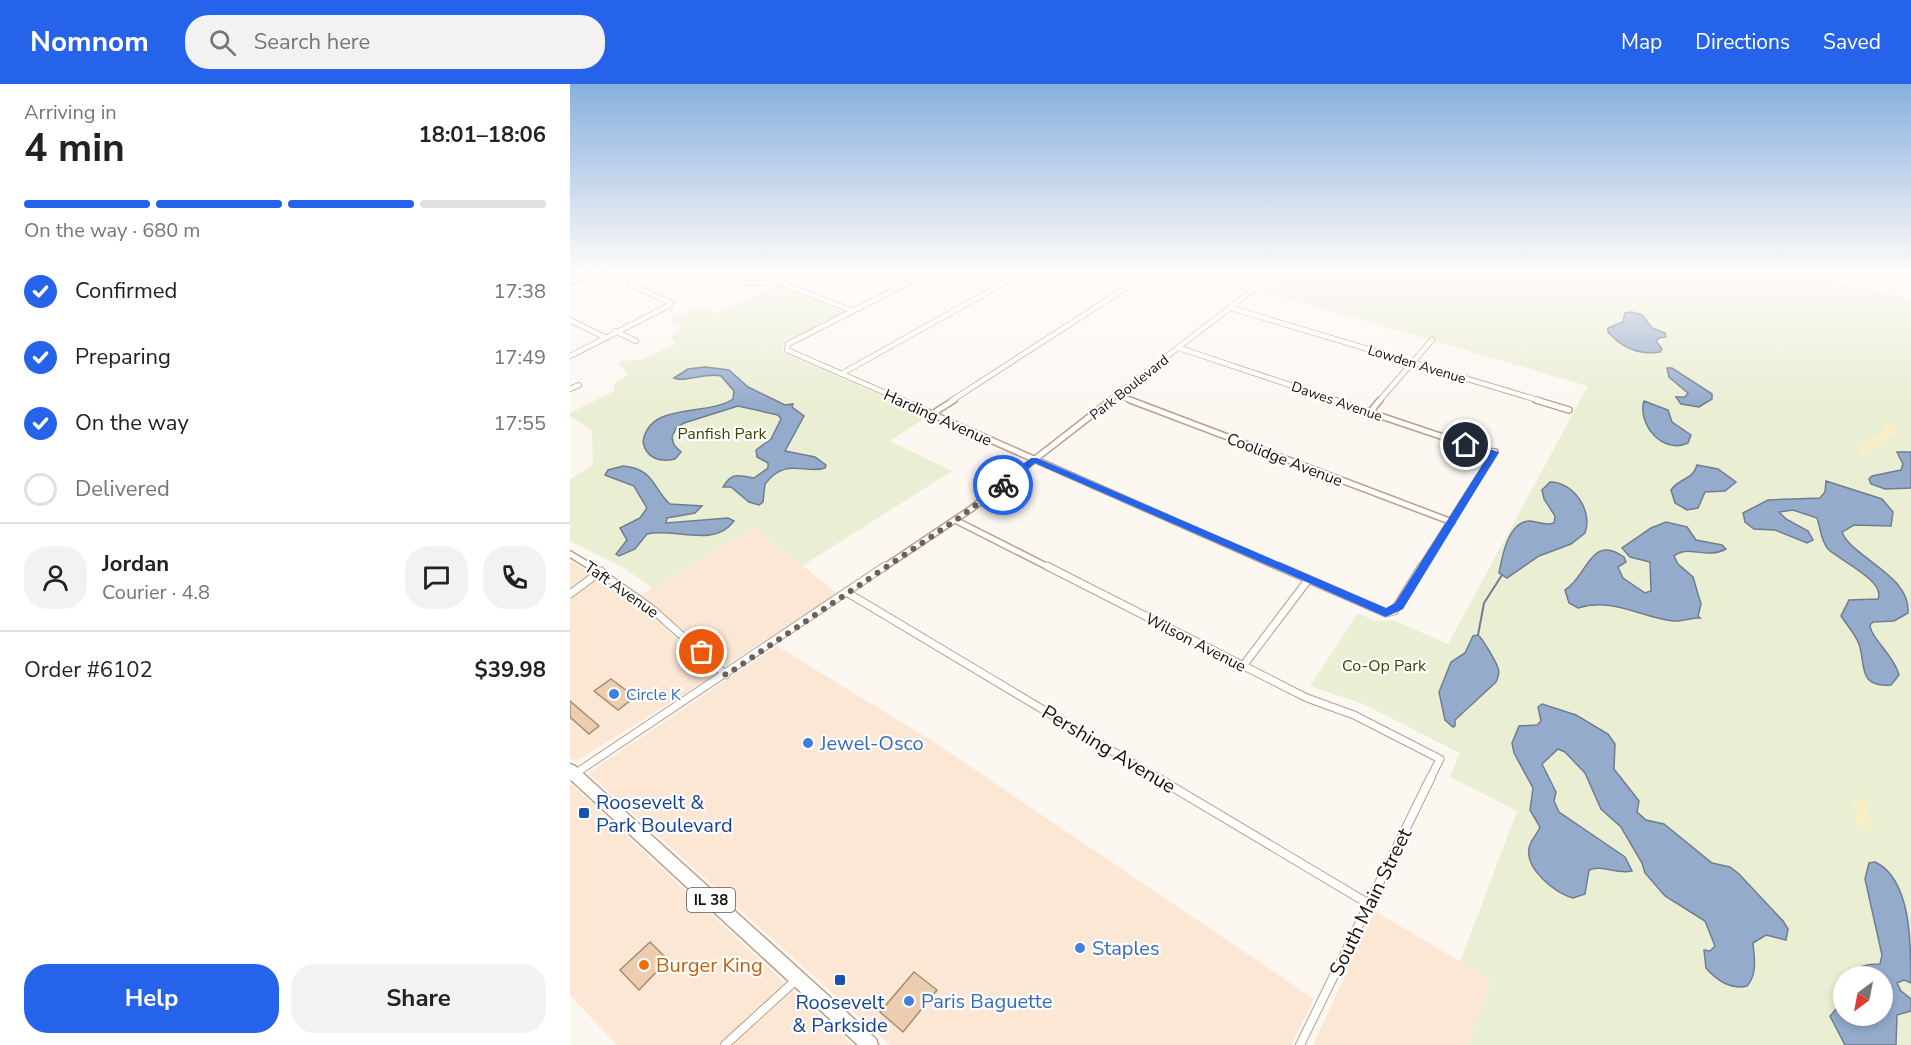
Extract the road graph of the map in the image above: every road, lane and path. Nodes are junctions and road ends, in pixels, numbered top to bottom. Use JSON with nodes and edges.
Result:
{"nodes":[{"id":1,"x":651,"y":314,"type":"edge"},
{"id":2,"x":848,"y":314,"type":"edge"},
{"id":3,"x":949,"y":314,"type":"edge"},
{"id":4,"x":1086,"y":314,"type":"edge"},
{"id":5,"x":1223,"y":314,"type":"edge"},
{"id":6,"x":1250,"y":314,"type":"edge"},
{"id":7,"x":570,"y":320,"type":"edge"},
{"id":8,"x":615,"y":331,"type":"junction"},
{"id":9,"x":604,"y":337,"type":"junction"},
{"id":10,"x":1432,"y":340,"type":"dead end"},
{"id":11,"x":636,"y":341,"type":"dead end"},
{"id":12,"x":1179,"y":348,"type":"junction"},
{"id":13,"x":570,"y":356,"type":"edge"},
{"id":14,"x":1412,"y":363,"type":"junction"},
{"id":15,"x":841,"y":374,"type":"junction"},
{"id":16,"x":579,"y":385,"type":"dead end"},
{"id":17,"x":570,"y":389,"type":"edge"},
{"id":18,"x":1119,"y":396,"type":"junction"},
{"id":19,"x":1569,"y":410,"type":"dead end"},
{"id":20,"x":1370,"y":412,"type":"junction"},
{"id":21,"x":932,"y":414,"type":"junction"},
{"id":22,"x":1034,"y":460,"type":"junction"},
{"id":23,"x":956,"y":520,"type":"junction"},
{"id":24,"x":1452,"y":522,"type":"junction"},
{"id":25,"x":570,"y":554,"type":"edge"},
{"id":26,"x":601,"y":571,"type":"junction"},
{"id":27,"x":1308,"y":580,"type":"junction"},
{"id":28,"x":848,"y":593,"type":"junction"},
{"id":29,"x":570,"y":594,"type":"edge"},
{"id":30,"x":1243,"y":666,"type":"junction"},
{"id":31,"x":726,"y":675,"type":"junction"},
{"id":32,"x":1440,"y":759,"type":"joint"},
{"id":33,"x":572,"y":774,"type":"edge"},
{"id":34,"x":1369,"y":904,"type":"junction"},
{"id":35,"x":797,"y":978,"type":"junction"},
{"id":36,"x":725,"y":1045,"type":"edge"},
{"id":37,"x":870,"y":1045,"type":"edge"},
{"id":38,"x":1300,"y":1045,"type":"edge"}],
"edges":[{"from":1,"to":8,"type":"street"},
{"from":2,"to":15,"type":"street","name":"Harding Avenue"},
{"from":3,"to":15,"type":"street"},
{"from":4,"to":21,"type":"street"},
{"from":5,"to":12,"type":"street","name":"Park Boulevard"},
{"from":6,"to":14,"type":"street","name":"Lowden Avenue"},
{"from":7,"to":9,"type":"street"},
{"from":8,"to":9,"type":"street"},
{"from":8,"to":11,"type":"street"},
{"from":9,"to":13,"type":"street"},
{"from":10,"to":14,"type":"street"},
{"from":12,"to":18,"type":"street","name":"Park Boulevard"},
{"from":12,"to":20,"type":"street","name":"Dawes Avenue"},
{"from":14,"to":19,"type":"street","name":"Lowden Avenue"},
{"from":14,"to":20,"type":"street"},
{"from":15,"to":21,"type":"street","name":"Harding Avenue"},
{"from":16,"to":17,"type":"street"},
{"from":18,"to":22,"type":"street","name":"Park Boulevard"},
{"from":18,"to":24,"type":"street","name":"Coolidge Avenue"},
{"from":20,"to":24,"type":"street","name":"Dawes Avenue"},
{"from":21,"to":22,"type":"street","name":"Harding Avenue"},
{"from":22,"to":23,"type":"street","name":"Park Boulevard"},
{"from":22,"to":27,"type":"street","name":"Harding Avenue"},
{"from":23,"to":28,"type":"street","name":"Park Boulevard"},
{"from":23,"to":30,"type":"street","name":"Wilson Avenue"},
{"from":24,"to":27,"type":"street","name":"Harding Avenue"},
{"from":25,"to":26,"type":"street","name":"Taft Avenue"},
{"from":26,"to":29,"type":"street"},
{"from":26,"to":31,"type":"street","name":"Taft Avenue"},
{"from":27,"to":30,"type":"street"},
{"from":28,"to":31,"type":"street","name":"Park Boulevard"},
{"from":28,"to":34,"type":"street","name":"Pershing Avenue"},
{"from":30,"to":32,"type":"street","name":"Wilson Avenue"},
{"from":31,"to":33,"type":"street","name":"Park Boulevard"},
{"from":32,"to":34,"type":"street","name":"South Main Street"},
{"from":33,"to":35,"type":"main road","number":"IL 38"},
{"from":34,"to":38,"type":"street","name":"South Main Street"},
{"from":35,"to":36,"type":"street"},
{"from":35,"to":37,"type":"main road","number":"IL 38"}]}
